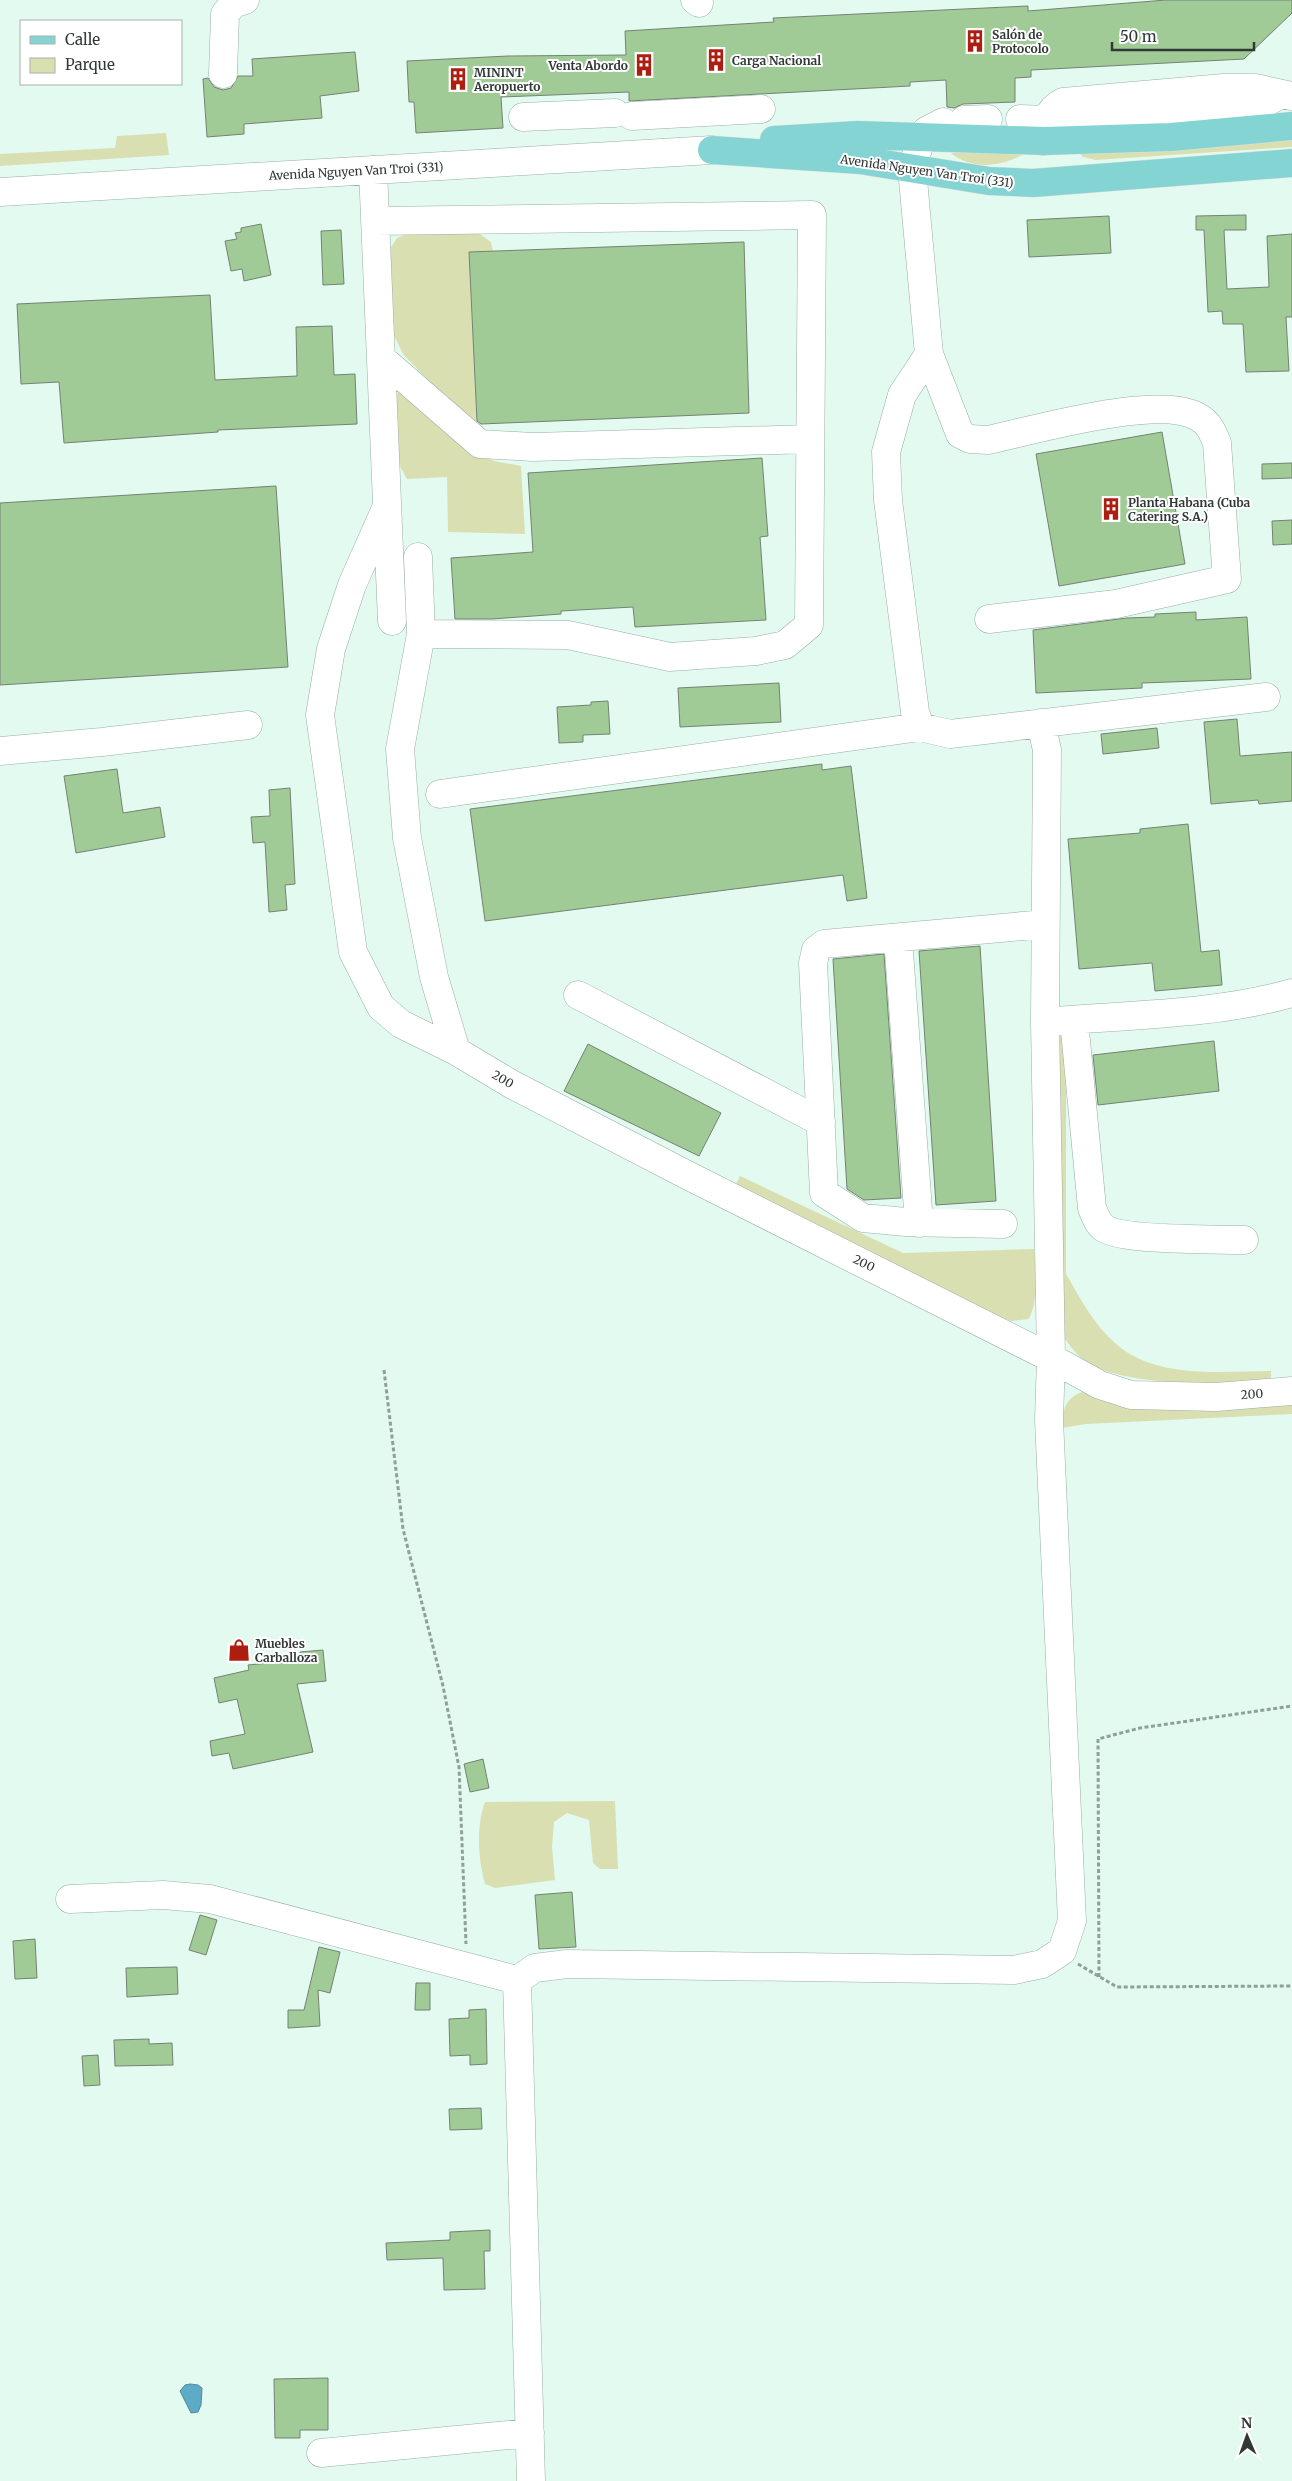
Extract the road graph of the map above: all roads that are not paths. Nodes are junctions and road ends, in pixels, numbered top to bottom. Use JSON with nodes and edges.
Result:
{"nodes":[{"id":1,"x":245,"y":0,"type":"edge"},
{"id":2,"x":223,"y":74,"type":"dead end"},
{"id":3,"x":1288,"y":96,"type":"edge"},
{"id":4,"x":761,"y":109,"type":"dead end"},
{"id":5,"x":613,"y":114,"type":"junction"},
{"id":6,"x":673,"y":114,"type":"junction"},
{"id":7,"x":523,"y":117,"type":"dead end"},
{"id":8,"x":965,"y":120,"type":"dead end"},
{"id":9,"x":1286,"y":126,"type":"edge"},
{"id":10,"x":1037,"y":127,"type":"junction"},
{"id":11,"x":921,"y":139,"type":"junction"},
{"id":12,"x":712,"y":150,"type":"junction"},
{"id":13,"x":674,"y":153,"type":"junction"},
{"id":14,"x":593,"y":157,"type":"junction"},
{"id":15,"x":1292,"y":163,"type":"edge"},
{"id":16,"x":912,"y":169,"type":"junction"},
{"id":17,"x":373,"y":170,"type":"junction"},
{"id":18,"x":989,"y":181,"type":"junction"},
{"id":19,"x":1076,"y":181,"type":"junction"},
{"id":20,"x":0,"y":192,"type":"edge"},
{"id":21,"x":375,"y":221,"type":"junction"},
{"id":22,"x":929,"y":354,"type":"junction"},
{"id":23,"x":381,"y":358,"type":"junction"},
{"id":24,"x":810,"y":438,"type":"junction"},
{"id":25,"x":387,"y":506,"type":"junction"},
{"id":26,"x":418,"y":557,"type":"dead end"},
{"id":27,"x":989,"y":619,"type":"dead end"},
{"id":28,"x":392,"y":621,"type":"dead end"},
{"id":29,"x":421,"y":634,"type":"junction"},
{"id":30,"x":1266,"y":696,"type":"dead end"},
{"id":31,"x":1041,"y":723,"type":"junction"},
{"id":32,"x":248,"y":725,"type":"dead end"},
{"id":33,"x":920,"y":727,"type":"junction"},
{"id":34,"x":0,"y":751,"type":"edge"},
{"id":35,"x":440,"y":794,"type":"dead end"},
{"id":36,"x":1045,"y":924,"type":"junction"},
{"id":37,"x":898,"y":938,"type":"junction"},
{"id":38,"x":1292,"y":993,"type":"edge"},
{"id":39,"x":578,"y":995,"type":"dead end"},
{"id":40,"x":1074,"y":1020,"type":"junction"},
{"id":41,"x":1044,"y":1022,"type":"junction"},
{"id":42,"x":456,"y":1051,"type":"junction"},
{"id":43,"x":821,"y":1122,"type":"junction"},
{"id":44,"x":920,"y":1223,"type":"junction"},
{"id":45,"x":1003,"y":1224,"type":"dead end"},
{"id":46,"x":1244,"y":1240,"type":"dead end"},
{"id":47,"x":1051,"y":1358,"type":"junction"},
{"id":48,"x":1292,"y":1391,"type":"edge"},
{"id":49,"x":70,"y":1899,"type":"dead end"},
{"id":50,"x":517,"y":1980,"type":"junction"},
{"id":51,"x":530,"y":2433,"type":"junction"},
{"id":52,"x":322,"y":2453,"type":"dead end"},
{"id":53,"x":531,"y":2481,"type":"edge"}],
"edges":[{"from":1,"to":2,"type":"street"},
{"from":3,"to":9,"type":"street"},
{"from":3,"to":10,"type":"street"},
{"from":4,"to":6,"type":"street"},
{"from":5,"to":6,"type":"street"},
{"from":5,"to":7,"type":"street"},
{"from":5,"to":14,"type":"street"},
{"from":6,"to":13,"type":"street"},
{"from":8,"to":11,"type":"street"},
{"from":9,"to":10,"type":"main road","name":"Avenida Nguyen Van Troi (331)"},
{"from":10,"to":11,"type":"main road","name":"Avenida Nguyen Van Troi (331)"},
{"from":10,"to":18,"type":"main road"},
{"from":10,"to":19,"type":"main road"},
{"from":11,"to":12,"type":"main road","name":"Avenida Nguyen Van Troi (331)"},
{"from":11,"to":16,"type":"street"},
{"from":12,"to":13,"type":"street","name":"Avenida Nguyen Van Troi (331)"},
{"from":12,"to":16,"type":"main road","name":"Avenida Nguyen Van Troi (331)"},
{"from":13,"to":14,"type":"street","name":"Avenida Nguyen Van Troi (331)"},
{"from":14,"to":17,"type":"street","name":"Avenida Nguyen Van Troi (331)"},
{"from":15,"to":19,"type":"main road","name":"Avenida Nguyen Van Troi (331)"},
{"from":16,"to":18,"type":"main road","name":"Avenida Nguyen Van Troi (331)"},
{"from":16,"to":22,"type":"street"},
{"from":17,"to":20,"type":"street","name":"Avenida Nguyen Van Troi (331)"},
{"from":17,"to":21,"type":"street"},
{"from":18,"to":19,"type":"main road","name":"Avenida Nguyen Van Troi (331)"},
{"from":21,"to":23,"type":"street"},
{"from":21,"to":24,"type":"street"},
{"from":22,"to":27,"type":"street"},
{"from":22,"to":33,"type":"street"},
{"from":23,"to":24,"type":"street"},
{"from":23,"to":25,"type":"street"},
{"from":24,"to":29,"type":"street"},
{"from":25,"to":28,"type":"street"},
{"from":25,"to":42,"type":"street","name":"200"},
{"from":26,"to":29,"type":"street"},
{"from":29,"to":42,"type":"street"},
{"from":30,"to":31,"type":"street"},
{"from":31,"to":33,"type":"street"},
{"from":31,"to":36,"type":"street"},
{"from":32,"to":34,"type":"street"},
{"from":33,"to":35,"type":"street"},
{"from":36,"to":37,"type":"street"},
{"from":36,"to":41,"type":"street"},
{"from":37,"to":43,"type":"street"},
{"from":37,"to":44,"type":"street"},
{"from":38,"to":40,"type":"street"},
{"from":39,"to":43,"type":"street"},
{"from":40,"to":41,"type":"street"},
{"from":40,"to":46,"type":"street"},
{"from":41,"to":47,"type":"street"},
{"from":42,"to":47,"type":"street","name":"200"},
{"from":43,"to":44,"type":"street"},
{"from":44,"to":45,"type":"street"},
{"from":47,"to":48,"type":"street","name":"200"},
{"from":47,"to":50,"type":"street"},
{"from":49,"to":50,"type":"street"},
{"from":50,"to":51,"type":"street"},
{"from":51,"to":52,"type":"street"},
{"from":51,"to":53,"type":"street"}]}
